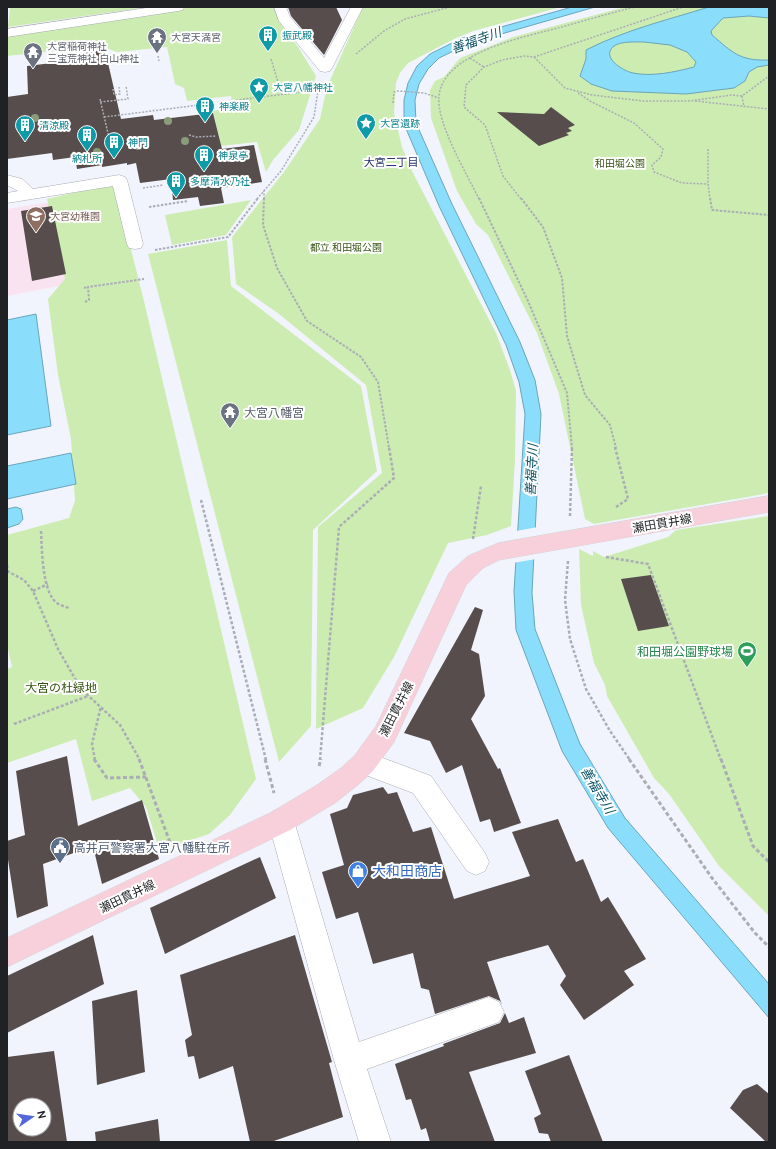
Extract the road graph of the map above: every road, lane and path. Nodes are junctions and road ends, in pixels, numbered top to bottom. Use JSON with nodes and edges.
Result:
{"nodes":[{"id":1,"x":178,"y":7,"type":"edge"},
{"id":2,"x":280,"y":7,"type":"edge"},
{"id":3,"x":357,"y":7,"type":"edge"},
{"id":4,"x":450,"y":7,"type":"edge"},
{"id":5,"x":636,"y":7,"type":"edge"},
{"id":6,"x":683,"y":7,"type":"edge"},
{"id":7,"x":7,"y":33,"type":"edge"},
{"id":8,"x":158,"y":56,"type":"dead end"},
{"id":9,"x":353,"y":57,"type":"dead end"},
{"id":10,"x":534,"y":57,"type":"junction"},
{"id":11,"x":470,"y":58,"type":"junction"},
{"id":12,"x":271,"y":59,"type":"dead end"},
{"id":13,"x":159,"y":60,"type":"dead end"},
{"id":14,"x":484,"y":67,"type":"junction"},
{"id":15,"x":769,"y":76,"type":"edge"},
{"id":16,"x":324,"y":84,"type":"dead end"},
{"id":17,"x":126,"y":86,"type":"dead end"},
{"id":18,"x":119,"y":87,"type":"dead end"},
{"id":19,"x":113,"y":89,"type":"dead end"},
{"id":20,"x":318,"y":90,"type":"junction"},
{"id":21,"x":577,"y":92,"type":"junction"},
{"id":22,"x":282,"y":95,"type":"junction"},
{"id":23,"x":742,"y":96,"type":"junction"},
{"id":24,"x":439,"y":98,"type":"junction"},
{"id":25,"x":229,"y":101,"type":"dead end"},
{"id":26,"x":690,"y":101,"type":"junction"},
{"id":27,"x":215,"y":103,"type":"dead end"},
{"id":28,"x":393,"y":103,"type":"dead end"},
{"id":29,"x":744,"y":107,"type":"junction"},
{"id":30,"x":769,"y":109,"type":"edge"},
{"id":31,"x":104,"y":117,"type":"junction"},
{"id":32,"x":188,"y":136,"type":"dead end"},
{"id":33,"x":216,"y":136,"type":"dead end"},
{"id":34,"x":708,"y":149,"type":"dead end"},
{"id":35,"x":113,"y":155,"type":"dead end"},
{"id":36,"x":7,"y":180,"type":"edge"},
{"id":37,"x":708,"y":184,"type":"junction"},
{"id":38,"x":264,"y":190,"type":"junction"},
{"id":39,"x":29,"y":194,"type":"junction"},
{"id":40,"x":7,"y":198,"type":"edge"},
{"id":41,"x":188,"y":201,"type":"dead end"},
{"id":42,"x":127,"y":211,"type":"junction"},
{"id":43,"x":769,"y":215,"type":"edge"},
{"id":44,"x":135,"y":244,"type":"dead end"},
{"id":45,"x":151,"y":250,"type":"dead end"},
{"id":46,"x":144,"y":279,"type":"dead end"},
{"id":47,"x":88,"y":287,"type":"junction"},
{"id":48,"x":84,"y":288,"type":"dead end"},
{"id":49,"x":85,"y":302,"type":"dead end"},
{"id":50,"x":481,"y":486,"type":"dead end"},
{"id":51,"x":201,"y":500,"type":"dead end"},
{"id":52,"x":769,"y":504,"type":"edge"},
{"id":53,"x":615,"y":508,"type":"dead end"},
{"id":54,"x":42,"y":531,"type":"dead end"},
{"id":55,"x":565,"y":540,"type":"junction"},
{"id":56,"x":7,"y":565,"type":"edge"},
{"id":57,"x":469,"y":566,"type":"junction"},
{"id":58,"x":8,"y":571,"type":"edge"},
{"id":59,"x":48,"y":584,"type":"junction"},
{"id":60,"x":33,"y":591,"type":"junction"},
{"id":61,"x":69,"y":608,"type":"dead end"},
{"id":62,"x":89,"y":696,"type":"junction"},
{"id":63,"x":100,"y":706,"type":"junction"},
{"id":64,"x":14,"y":724,"type":"dead end"},
{"id":65,"x":364,"y":763,"type":"junction"},
{"id":66,"x":318,"y":768,"type":"dead end"},
{"id":67,"x":269,"y":772,"type":"dead end"},
{"id":68,"x":146,"y":777,"type":"junction"},
{"id":69,"x":281,"y":821,"type":"junction"},
{"id":70,"x":476,"y":862,"type":"dead end"},
{"id":71,"x":769,"y":862,"type":"edge"},
{"id":72,"x":182,"y":869,"type":"junction"},
{"id":73,"x":769,"y":947,"type":"edge"},
{"id":74,"x":7,"y":953,"type":"edge"},
{"id":75,"x":489,"y":1012,"type":"dead end"},
{"id":76,"x":349,"y":1060,"type":"junction"},
{"id":77,"x":375,"y":1142,"type":"edge"}],
"edges":[{"from":1,"to":7,"type":"street"},
{"from":2,"to":3,"type":"street"},
{"from":4,"to":9,"type":"path"},
{"from":5,"to":11,"type":"path"},
{"from":6,"to":10,"type":"path"},
{"from":8,"to":13,"type":"path"},
{"from":10,"to":14,"type":"path"},
{"from":10,"to":21,"type":"path"},
{"from":11,"to":14,"type":"path"},
{"from":11,"to":24,"type":"path"},
{"from":12,"to":22,"type":"path"},
{"from":14,"to":53,"type":"path"},
{"from":15,"to":23,"type":"path"},
{"from":16,"to":20,"type":"path"},
{"from":17,"to":31,"type":"path"},
{"from":18,"to":19,"type":"path"},
{"from":20,"to":22,"type":"path"},
{"from":20,"to":38,"type":"path"},
{"from":21,"to":26,"type":"path"},
{"from":21,"to":37,"type":"path"},
{"from":22,"to":25,"type":"path"},
{"from":23,"to":26,"type":"path"},
{"from":23,"to":29,"type":"path"},
{"from":24,"to":28,"type":"path"},
{"from":24,"to":55,"type":"path"},
{"from":26,"to":29,"type":"path"},
{"from":27,"to":31,"type":"path"},
{"from":29,"to":30,"type":"path"},
{"from":31,"to":35,"type":"path"},
{"from":32,"to":33,"type":"path"},
{"from":34,"to":37,"type":"path"},
{"from":36,"to":39,"type":"street"},
{"from":37,"to":43,"type":"path"},
{"from":38,"to":45,"type":"path"},
{"from":38,"to":66,"type":"path"},
{"from":39,"to":40,"type":"street"},
{"from":39,"to":42,"type":"street"},
{"from":41,"to":42,"type":"path"},
{"from":42,"to":44,"type":"street"},
{"from":46,"to":47,"type":"path"},
{"from":47,"to":48,"type":"path"},
{"from":47,"to":49,"type":"path"},
{"from":50,"to":57,"type":"path"},
{"from":51,"to":67,"type":"path"},
{"from":52,"to":55,"type":"main road","name":"瀬田貫井線"},
{"from":54,"to":59,"type":"path"},
{"from":55,"to":57,"type":"main road","name":"瀬田貫井線"},
{"from":55,"to":71,"type":"path"},
{"from":55,"to":73,"type":"path"},
{"from":56,"to":58,"type":"path"},
{"from":57,"to":65,"type":"main road","name":"瀬田貫井線"},
{"from":58,"to":60,"type":"path"},
{"from":59,"to":60,"type":"path"},
{"from":59,"to":61,"type":"path"},
{"from":60,"to":62,"type":"path"},
{"from":62,"to":63,"type":"path"},
{"from":62,"to":64,"type":"path"},
{"from":63,"to":68,"type":"path"},
{"from":63,"to":68,"type":"path"},
{"from":65,"to":69,"type":"main road","name":"瀬田貫井線"},
{"from":65,"to":70,"type":"street"},
{"from":68,"to":72,"type":"path"},
{"from":69,"to":72,"type":"main road","name":"瀬田貫井線"},
{"from":69,"to":76,"type":"street"},
{"from":72,"to":74,"type":"main road","name":"瀬田貫井線"},
{"from":75,"to":76,"type":"street"},
{"from":76,"to":77,"type":"street"}]}
